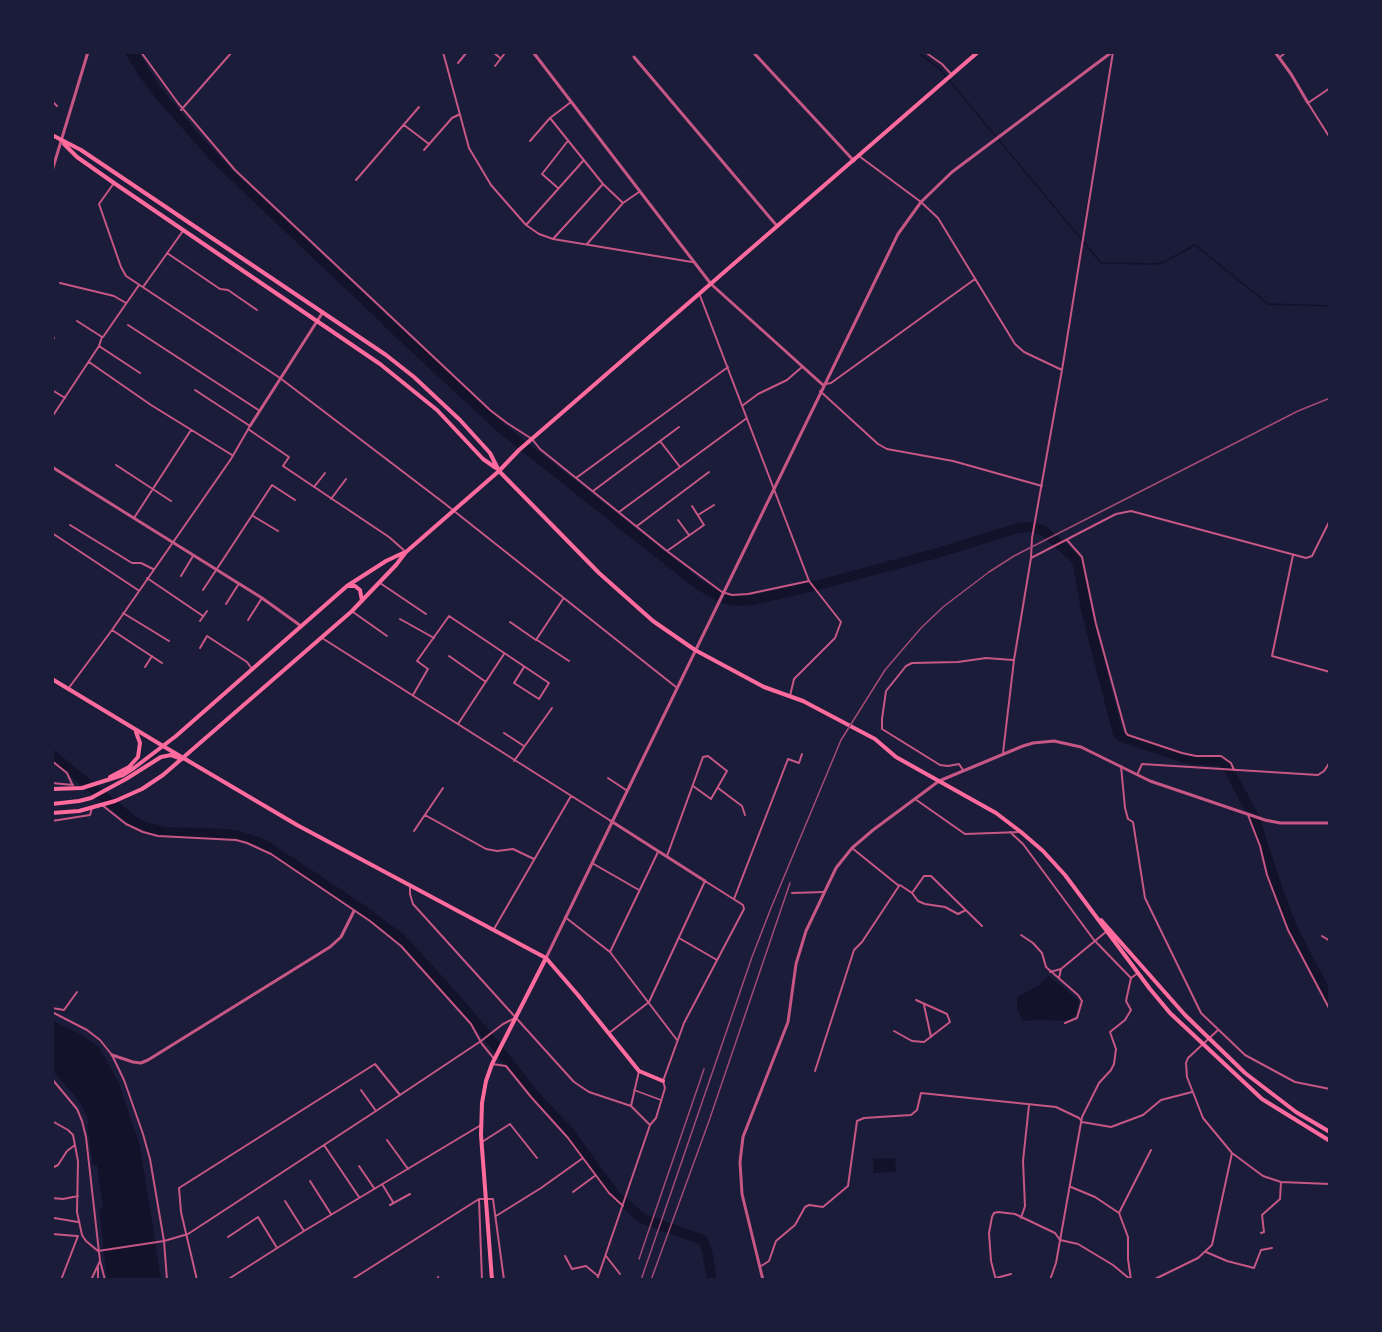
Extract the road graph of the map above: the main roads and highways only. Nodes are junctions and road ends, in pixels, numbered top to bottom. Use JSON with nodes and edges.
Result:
{"nodes":[{"id":1,"x":978,"y":52,"type":"edge"},
{"id":2,"x":52,"y":135,"type":"edge"},
{"id":3,"x":61,"y":141,"type":"junction"},
{"id":4,"x":499,"y":471,"type":"junction"},
{"id":5,"x":406,"y":552,"type":"junction"},
{"id":6,"x":347,"y":586,"type":"junction"},
{"id":7,"x":362,"y":601,"type":"junction"},
{"id":8,"x":52,"y":679,"type":"edge"},
{"id":9,"x":136,"y":732,"type":"junction"},
{"id":10,"x":163,"y":746,"type":"junction"},
{"id":11,"x":182,"y":759,"type":"junction"},
{"id":12,"x":97,"y":784,"type":"junction"},
{"id":13,"x":52,"y":789,"type":"edge"},
{"id":14,"x":52,"y":804,"type":"edge"},
{"id":15,"x":52,"y":813,"type":"edge"},
{"id":16,"x":1108,"y":930,"type":"junction"},
{"id":17,"x":546,"y":958,"type":"junction"},
{"id":18,"x":663,"y":1081,"type":"road end"},
{"id":19,"x":1329,"y":1132,"type":"edge"},
{"id":20,"x":1329,"y":1141,"type":"edge"},
{"id":21,"x":492,"y":1280,"type":"edge"}],
"edges":[{"from":1,"to":4,"type":"main road"},
{"from":2,"to":3,"type":"main road"},
{"from":3,"to":4,"type":"main road"},
{"from":3,"to":4,"type":"main road"},
{"from":4,"to":5,"type":"main road"},
{"from":4,"to":16,"type":"main road"},
{"from":5,"to":6,"type":"main road"},
{"from":5,"to":7,"type":"main road"},
{"from":6,"to":7,"type":"main road"},
{"from":6,"to":10,"type":"main road"},
{"from":7,"to":11,"type":"main road"},
{"from":8,"to":9,"type":"main road"},
{"from":9,"to":10,"type":"main road"},
{"from":9,"to":12,"type":"main road"},
{"from":10,"to":11,"type":"main road"},
{"from":10,"to":12,"type":"main road"},
{"from":11,"to":14,"type":"main road"},
{"from":11,"to":15,"type":"main road"},
{"from":11,"to":17,"type":"main road"},
{"from":12,"to":13,"type":"main road"},
{"from":16,"to":19,"type":"main road"},
{"from":16,"to":20,"type":"main road"},
{"from":17,"to":18,"type":"main road"},
{"from":17,"to":21,"type":"main road"}]}
